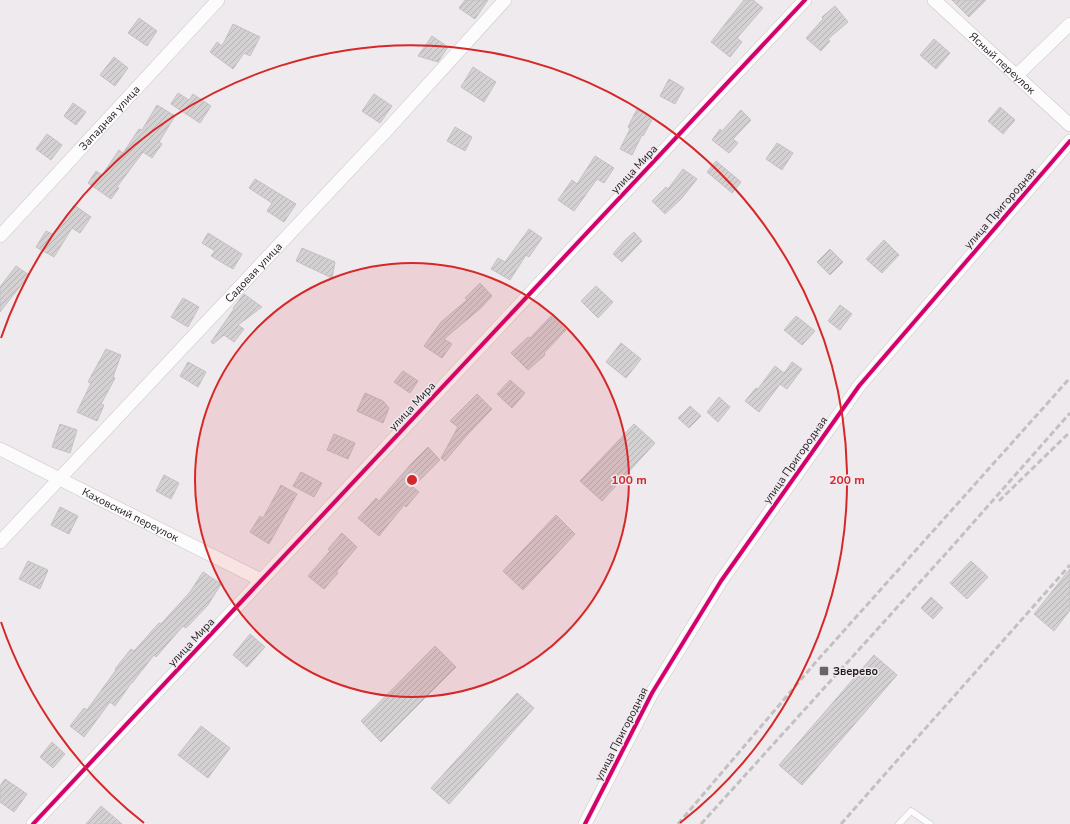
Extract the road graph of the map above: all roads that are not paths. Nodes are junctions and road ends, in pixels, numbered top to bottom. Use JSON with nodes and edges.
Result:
{"nodes":[{"id":1,"x":218,"y":0,"type":"edge"},
{"id":2,"x":505,"y":0,"type":"edge"},
{"id":3,"x":805,"y":0,"type":"edge"},
{"id":4,"x":934,"y":0,"type":"edge"},
{"id":5,"x":1070,"y":24,"type":"edge"},
{"id":6,"x":1016,"y":76,"type":"junction"},
{"id":7,"x":1070,"y":126,"type":"edge"},
{"id":8,"x":1070,"y":141,"type":"edge"},
{"id":9,"x":0,"y":236,"type":"edge"},
{"id":10,"x":0,"y":449,"type":"edge"},
{"id":11,"x":60,"y":479,"type":"junction"},
{"id":12,"x":0,"y":542,"type":"edge"},
{"id":13,"x":261,"y":580,"type":"junction"},
{"id":14,"x":33,"y":824,"type":"edge"},
{"id":15,"x":585,"y":824,"type":"edge"},
{"id":16,"x":899,"y":824,"type":"edge"},
{"id":17,"x":930,"y":824,"type":"edge"}],
"edges":[{"from":1,"to":9,"type":"street","name":"Западная улица"},
{"from":2,"to":11,"type":"street","name":"Садовая улица"},
{"from":3,"to":13,"type":"street","name":"улица Мира"},
{"from":4,"to":6,"type":"street","name":"Ясный переулок"},
{"from":5,"to":6,"type":"street"},
{"from":6,"to":7,"type":"street","name":"Ясный переулок"},
{"from":8,"to":15,"type":"street","name":"улица Пригородная"},
{"from":10,"to":11,"type":"street","name":"Каховский переулок"},
{"from":11,"to":12,"type":"street","name":"Садовая улица"},
{"from":11,"to":13,"type":"street","name":"Каховский переулок"},
{"from":13,"to":14,"type":"street","name":"улица Мира"},
{"from":16,"to":17,"type":"lane"}]}
